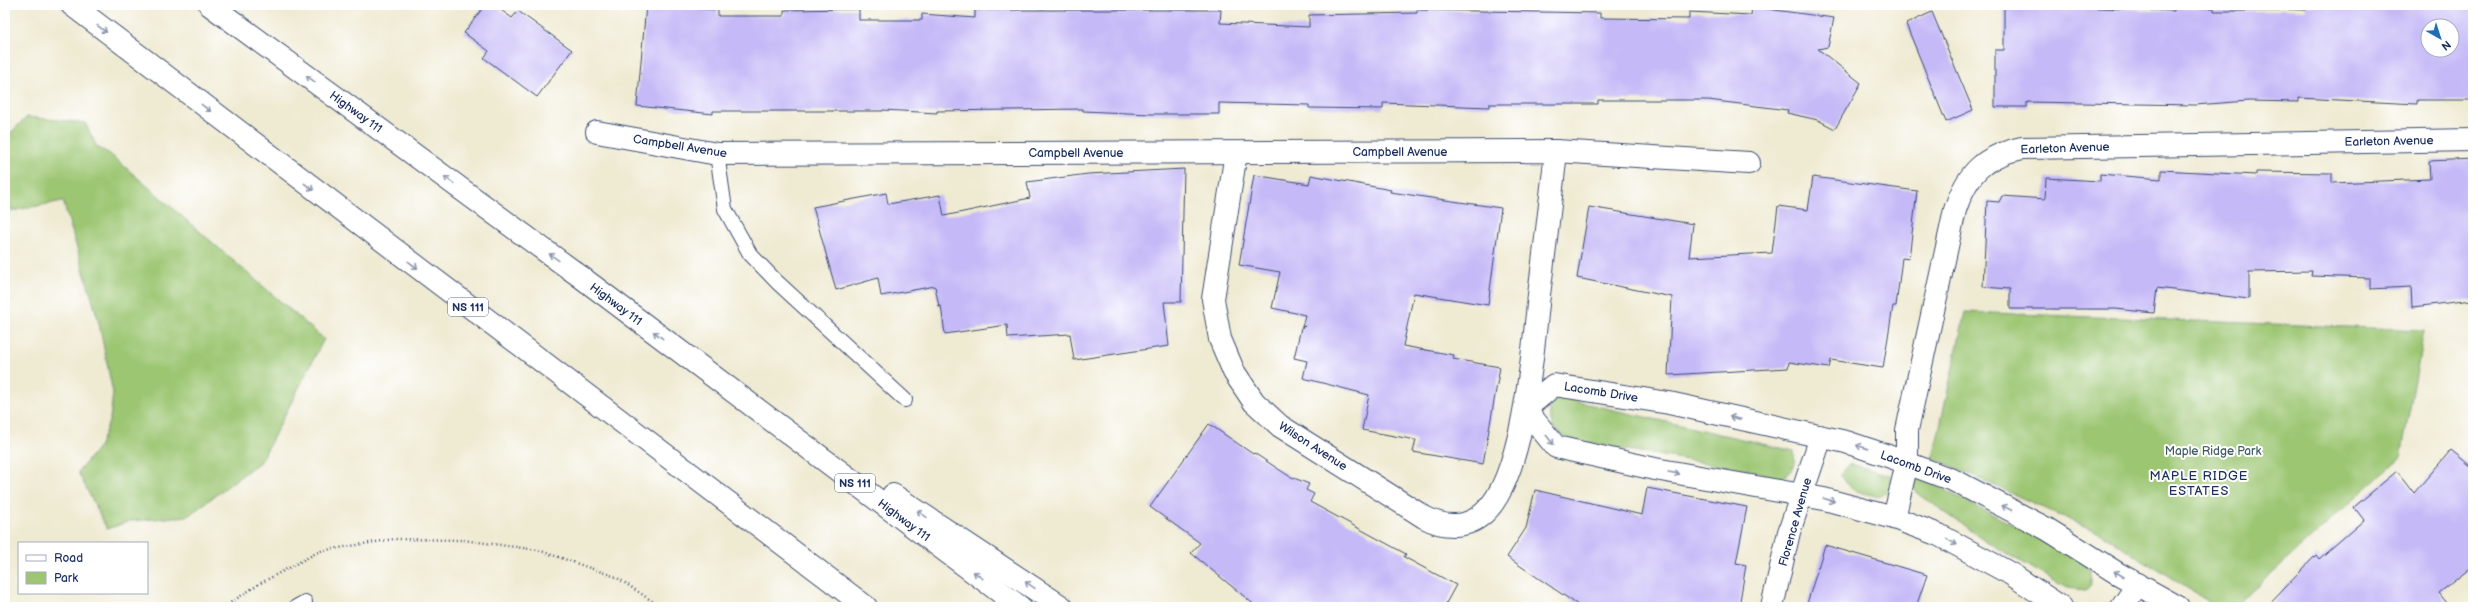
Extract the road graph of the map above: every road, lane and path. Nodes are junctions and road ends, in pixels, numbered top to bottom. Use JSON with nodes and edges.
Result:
{"nodes":[{"id":1,"x":72,"y":5,"type":"edge"},
{"id":2,"x":210,"y":5,"type":"edge"},
{"id":3,"x":597,"y":132,"type":"dead end"},
{"id":4,"x":2473,"y":140,"type":"edge"},
{"id":5,"x":1556,"y":151,"type":"junction"},
{"id":6,"x":1236,"y":153,"type":"junction"},
{"id":7,"x":717,"y":154,"type":"junction"},
{"id":8,"x":1749,"y":163,"type":"dead end"},
{"id":9,"x":690,"y":359,"type":"junction"},
{"id":10,"x":905,"y":400,"type":"dead end"},
{"id":11,"x":1525,"y":409,"type":"junction"},
{"id":12,"x":1820,"y":437,"type":"junction"},
{"id":13,"x":1907,"y":463,"type":"junction"},
{"id":14,"x":1802,"y":496,"type":"junction"},
{"id":15,"x":1894,"y":518,"type":"junction"},
{"id":16,"x":2138,"y":584,"type":"junction"},
{"id":17,"x":224,"y":607,"type":"edge"},
{"id":18,"x":661,"y":607,"type":"edge"},
{"id":19,"x":866,"y":607,"type":"edge"},
{"id":20,"x":1020,"y":607,"type":"edge"},
{"id":21,"x":1062,"y":607,"type":"edge"},
{"id":22,"x":1772,"y":607,"type":"edge"},
{"id":23,"x":2061,"y":607,"type":"edge"},
{"id":24,"x":2122,"y":607,"type":"edge"},
{"id":25,"x":2178,"y":607,"type":"edge"}],
"edges":[{"from":1,"to":19,"type":"main road","number":"NS 111","one_way":true},
{"from":9,"to":2,"type":"main road","name":"Highway 111","number":"NS 111","one_way":true},
{"from":3,"to":7,"type":"main road","name":"Campbell Avenue"},
{"from":4,"to":13,"type":"main road","name":"Earleton Avenue"},
{"from":5,"to":6,"type":"main road","name":"Campbell Avenue"},
{"from":5,"to":8,"type":"main road","name":"Campbell Avenue"},
{"from":5,"to":11,"type":"main road"},
{"from":6,"to":7,"type":"main road","name":"Campbell Avenue"},
{"from":6,"to":11,"type":"main road","name":"Wilson Avenue"},
{"from":7,"to":10,"type":"lane"},
{"from":20,"to":9,"type":"main road","name":"Highway 111","number":"NS 111","one_way":true},
{"from":21,"to":9,"type":"main road","one_way":true},
{"from":12,"to":11,"type":"main road","name":"Lacomb Drive","one_way":true},
{"from":11,"to":14,"type":"main road","one_way":true},
{"from":13,"to":12,"type":"main road","name":"Lacomb Drive","one_way":true},
{"from":12,"to":14,"type":"main road","name":"Florence Avenue"},
{"from":13,"to":15,"type":"main road","name":"Earleton Avenue"},
{"from":16,"to":13,"type":"main road","name":"Lacomb Drive","one_way":true},
{"from":14,"to":15,"type":"main road","one_way":true},
{"from":14,"to":22,"type":"main road","name":"Florence Avenue"},
{"from":15,"to":23,"type":"main road","one_way":true},
{"from":16,"to":24,"type":"main road"},
{"from":16,"to":25,"type":"main road","name":"Lacomb Drive"},
{"from":17,"to":18,"type":"path"}]}
